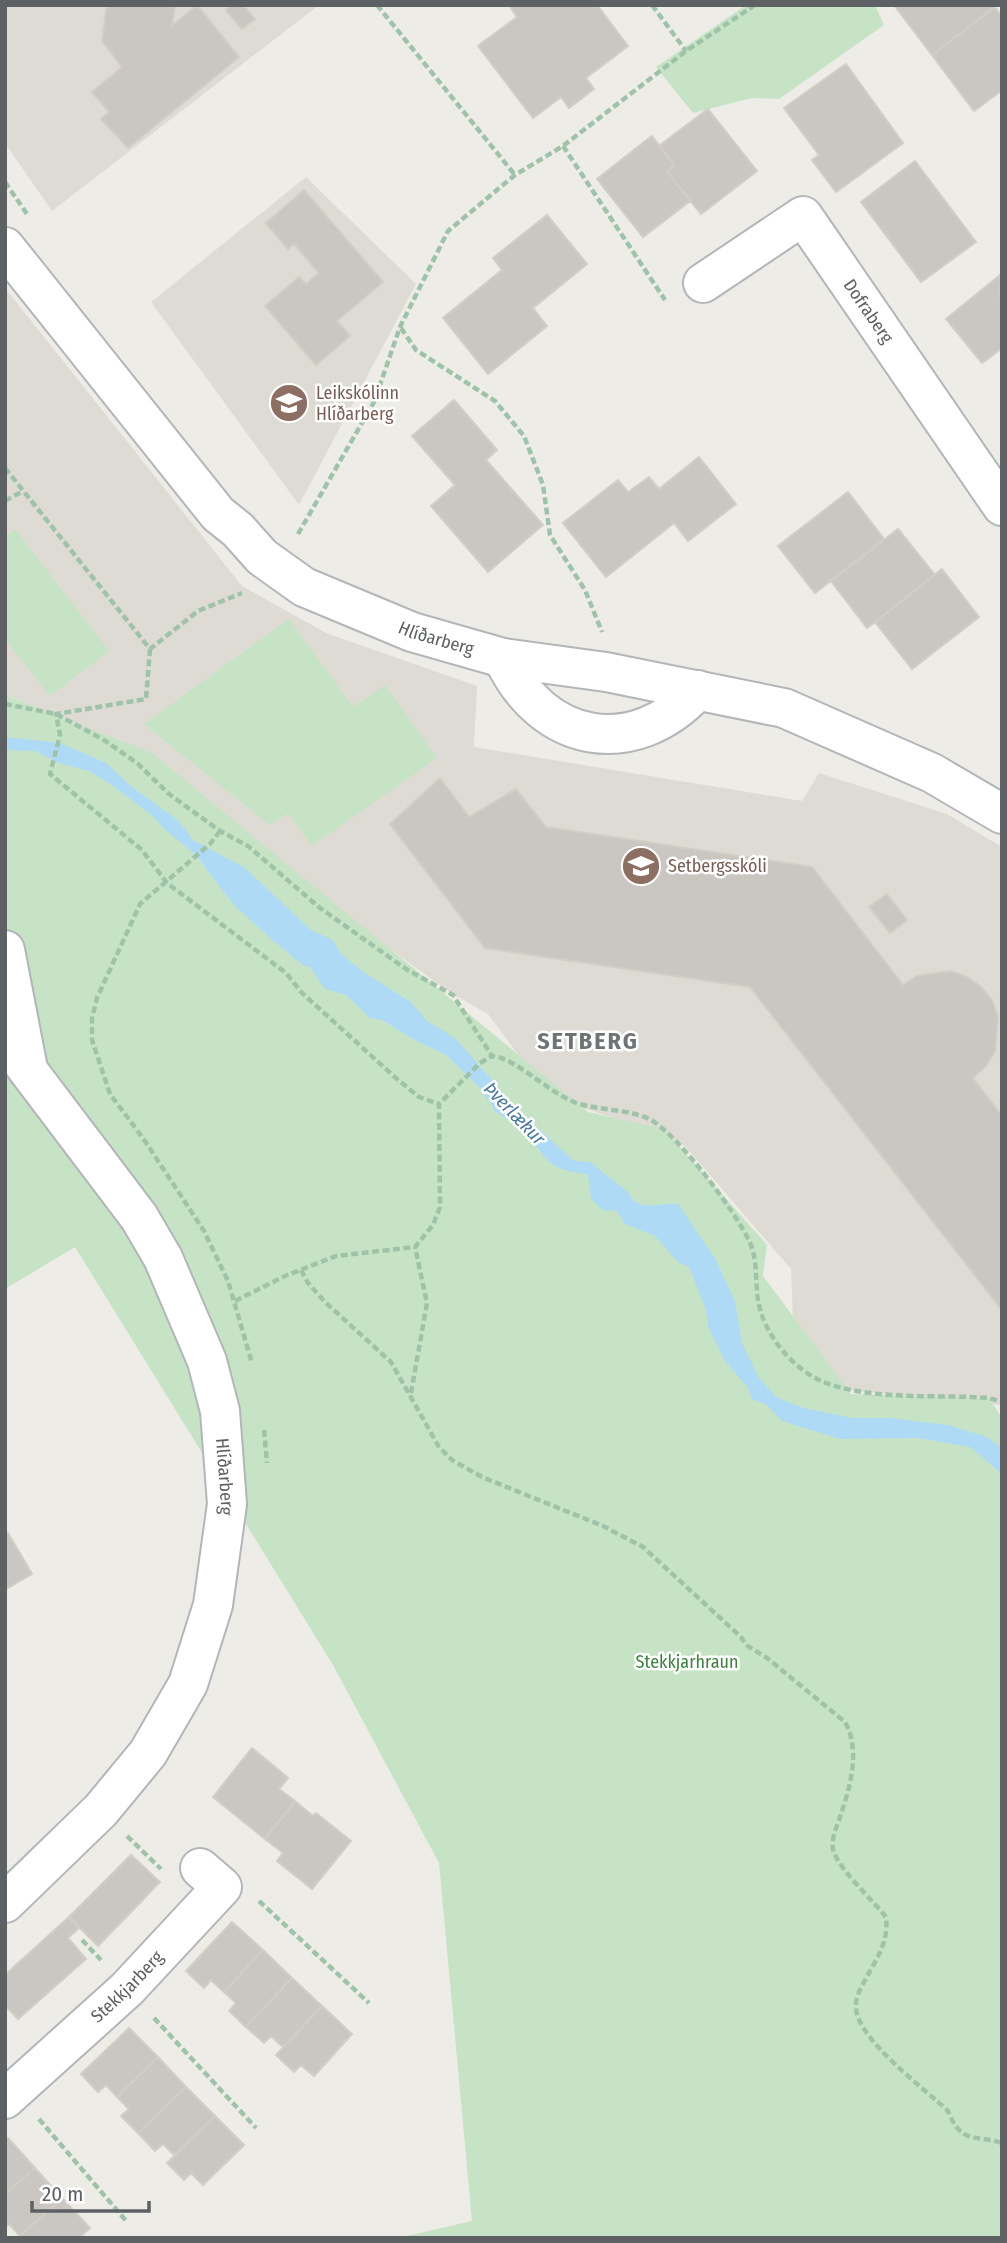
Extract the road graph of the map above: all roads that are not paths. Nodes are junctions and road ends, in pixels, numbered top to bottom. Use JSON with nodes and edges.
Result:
{"nodes":[{"id":1,"x":20,"y":236,"type":"edge"},
{"id":2,"x":703,"y":283,"type":"dead end"},
{"id":3,"x":1002,"y":506,"type":"edge"},
{"id":4,"x":503,"y":658,"type":"junction"},
{"id":5,"x":698,"y":691,"type":"junction"},
{"id":6,"x":1002,"y":814,"type":"edge"},
{"id":7,"x":5,"y":950,"type":"edge"},
{"id":8,"x":5,"y":1040,"type":"edge"},
{"id":9,"x":29,"y":1071,"type":"junction"},
{"id":10,"x":211,"y":1877,"type":"road end"},
{"id":11,"x":5,"y":1903,"type":"edge"},
{"id":12,"x":10,"y":2095,"type":"edge"}],
"edges":[{"from":1,"to":4,"type":"street","name":"Hlíðarberg"},
{"from":2,"to":3,"type":"street","name":"Dofraberg"},
{"from":4,"to":5,"type":"street","name":"Hlíðarberg"},
{"from":4,"to":5,"type":"street"},
{"from":5,"to":6,"type":"street","name":"Hlíðarberg"},
{"from":7,"to":9,"type":"street"},
{"from":8,"to":9,"type":"street","name":"Hlíðarberg"},
{"from":9,"to":11,"type":"street","name":"Hlíðarberg"},
{"from":10,"to":12,"type":"street","name":"Stekkjarberg"}]}
